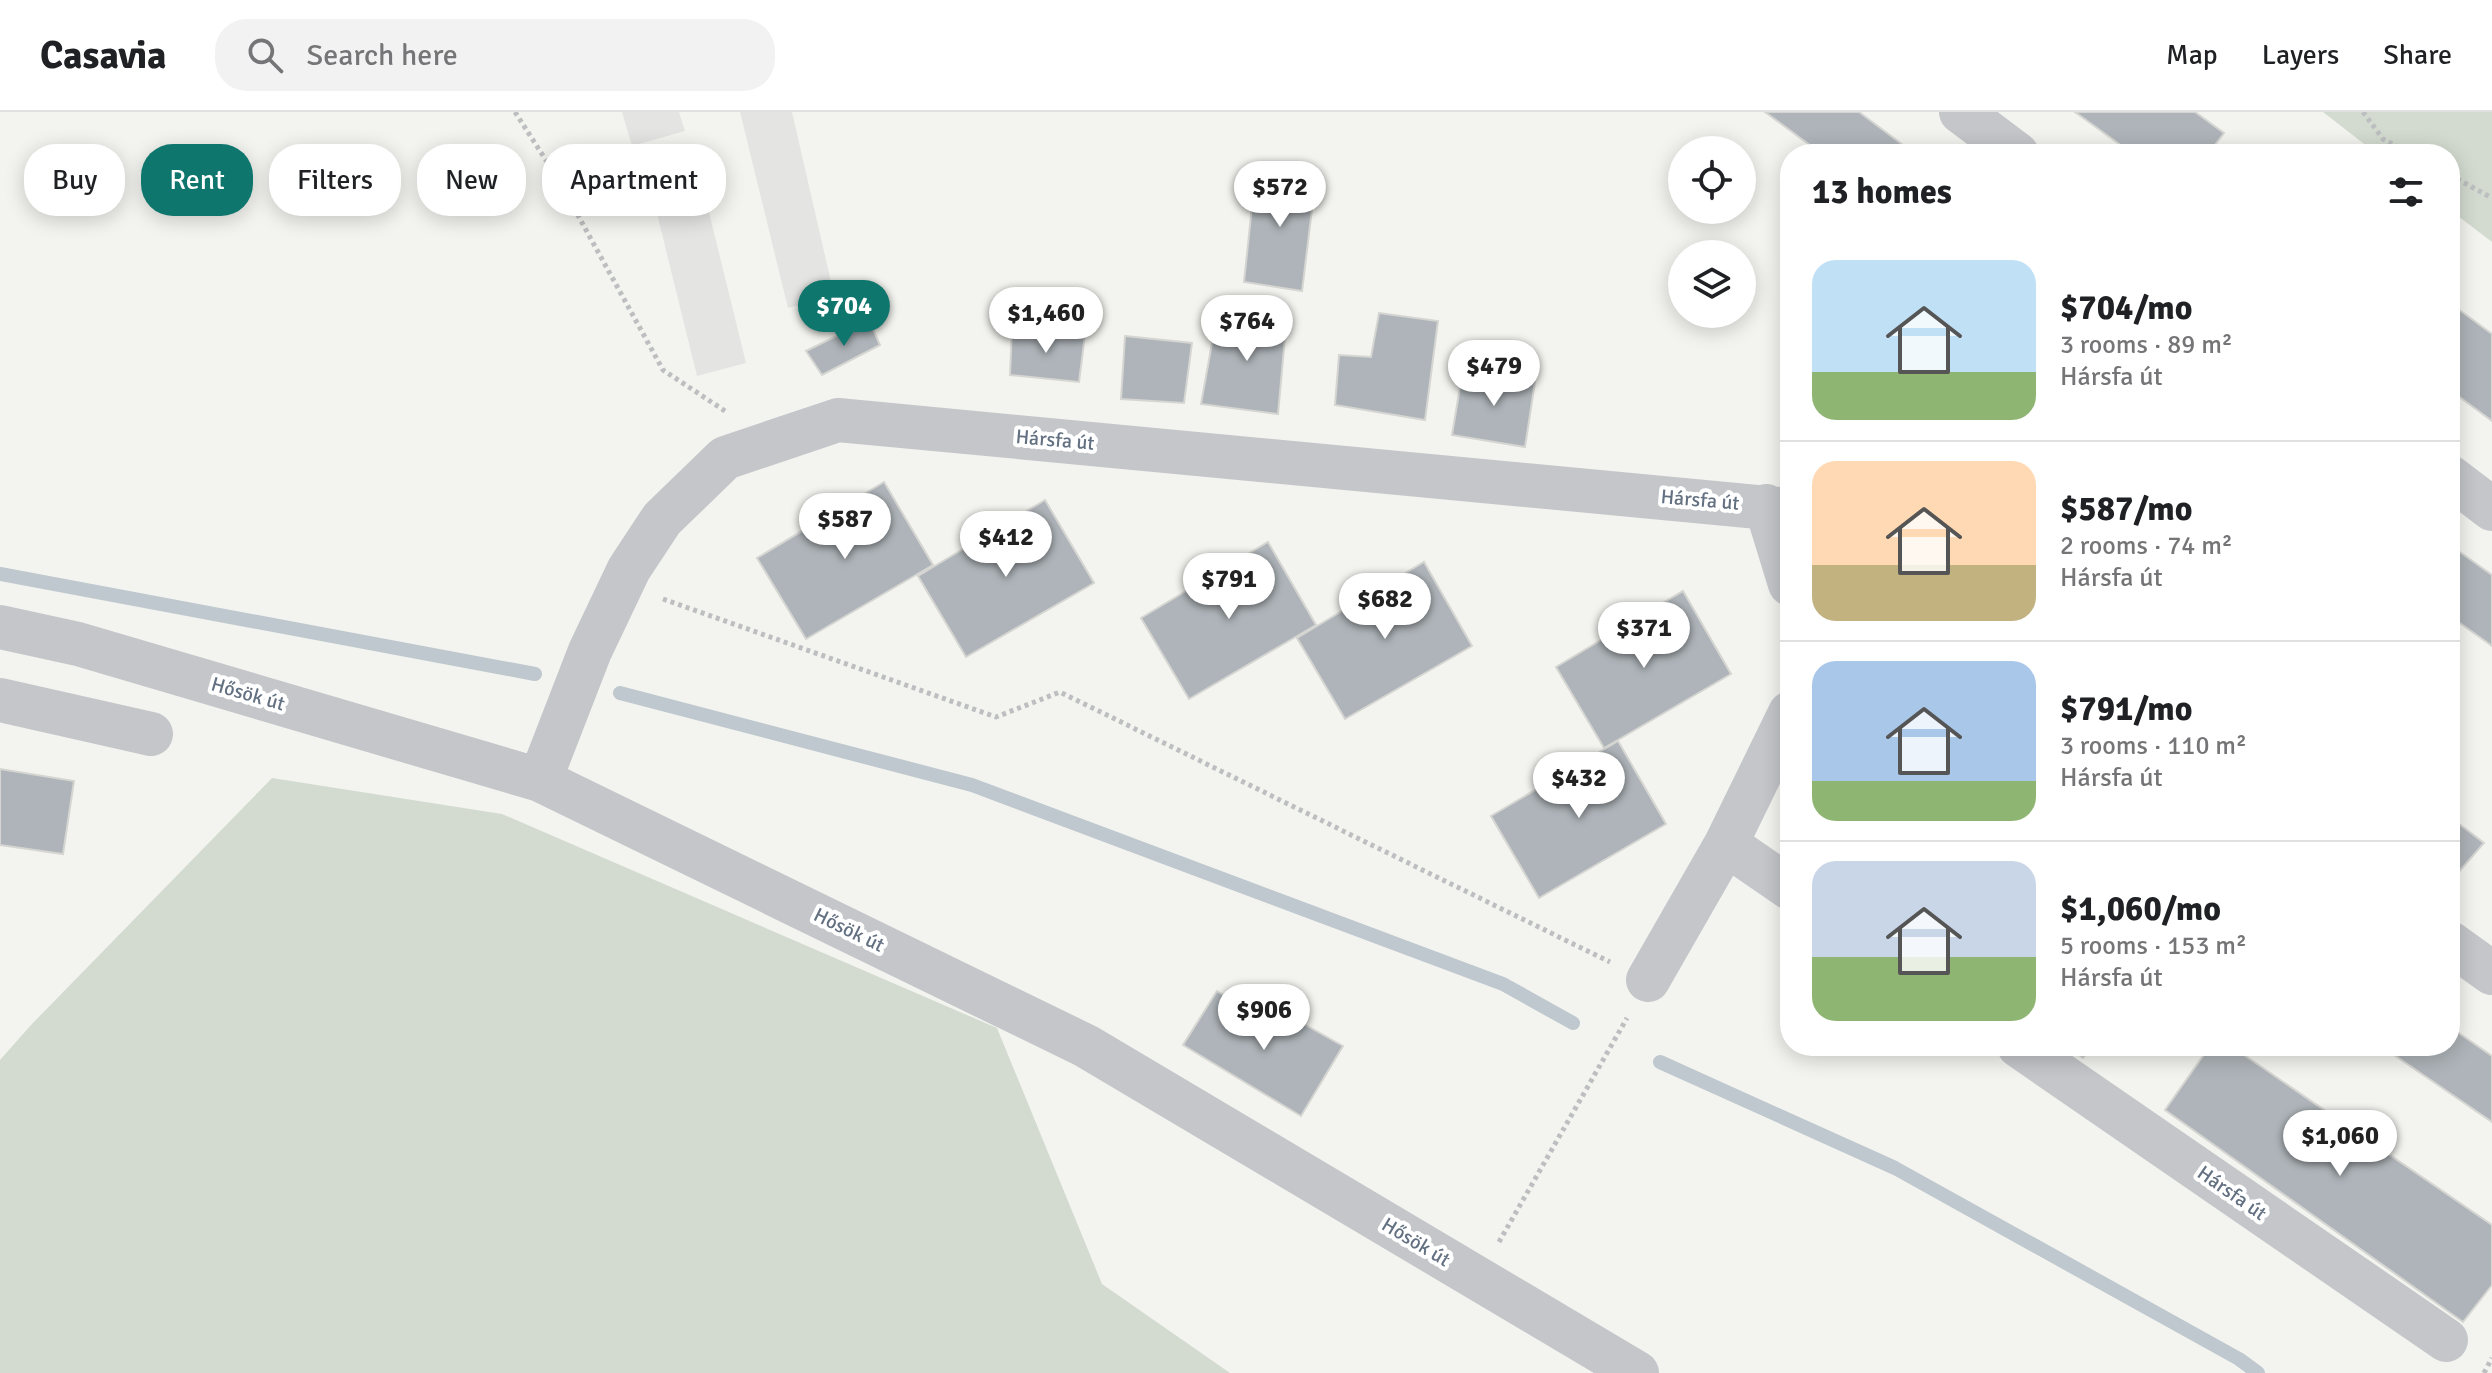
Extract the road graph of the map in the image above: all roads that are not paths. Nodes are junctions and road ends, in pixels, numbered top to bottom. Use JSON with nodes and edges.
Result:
{"nodes":[{"id":1,"x":1961,"y":112,"type":"edge"},
{"id":2,"x":2004,"y":144,"type":"edge"},
{"id":3,"x":2460,"y":485,"type":"edge"},
{"id":4,"x":1778,"y":508,"type":"edge"},
{"id":5,"x":2492,"y":509,"type":"edge"},
{"id":6,"x":0,"y":627,"type":"edge"},
{"id":7,"x":0,"y":700,"type":"edge"},
{"id":8,"x":1780,"y":733,"type":"edge"},
{"id":9,"x":151,"y":734,"type":"dead end"},
{"id":10,"x":540,"y":780,"type":"junction"},
{"id":11,"x":1726,"y":844,"type":"junction"},
{"id":12,"x":1780,"y":881,"type":"edge"},
{"id":13,"x":2460,"y":950,"type":"edge"},
{"id":14,"x":2492,"y":973,"type":"edge"},
{"id":15,"x":1648,"y":980,"type":"road end"},
{"id":16,"x":2034,"y":1056,"type":"edge"},
{"id":17,"x":2446,"y":1340,"type":"dead end"},
{"id":18,"x":1637,"y":1373,"type":"edge"}],
"edges":[{"from":1,"to":2,"type":"street"},
{"from":3,"to":5,"type":"street"},
{"from":4,"to":10,"type":"street","name":"Hársfa út"},
{"from":6,"to":10,"type":"street","name":"Hősök út"},
{"from":7,"to":9,"type":"street"},
{"from":8,"to":11,"type":"street"},
{"from":10,"to":18,"type":"street","name":"Hősök út"},
{"from":11,"to":12,"type":"street"},
{"from":11,"to":15,"type":"street"},
{"from":13,"to":14,"type":"street"},
{"from":16,"to":17,"type":"street","name":"Hársfa út"}]}
